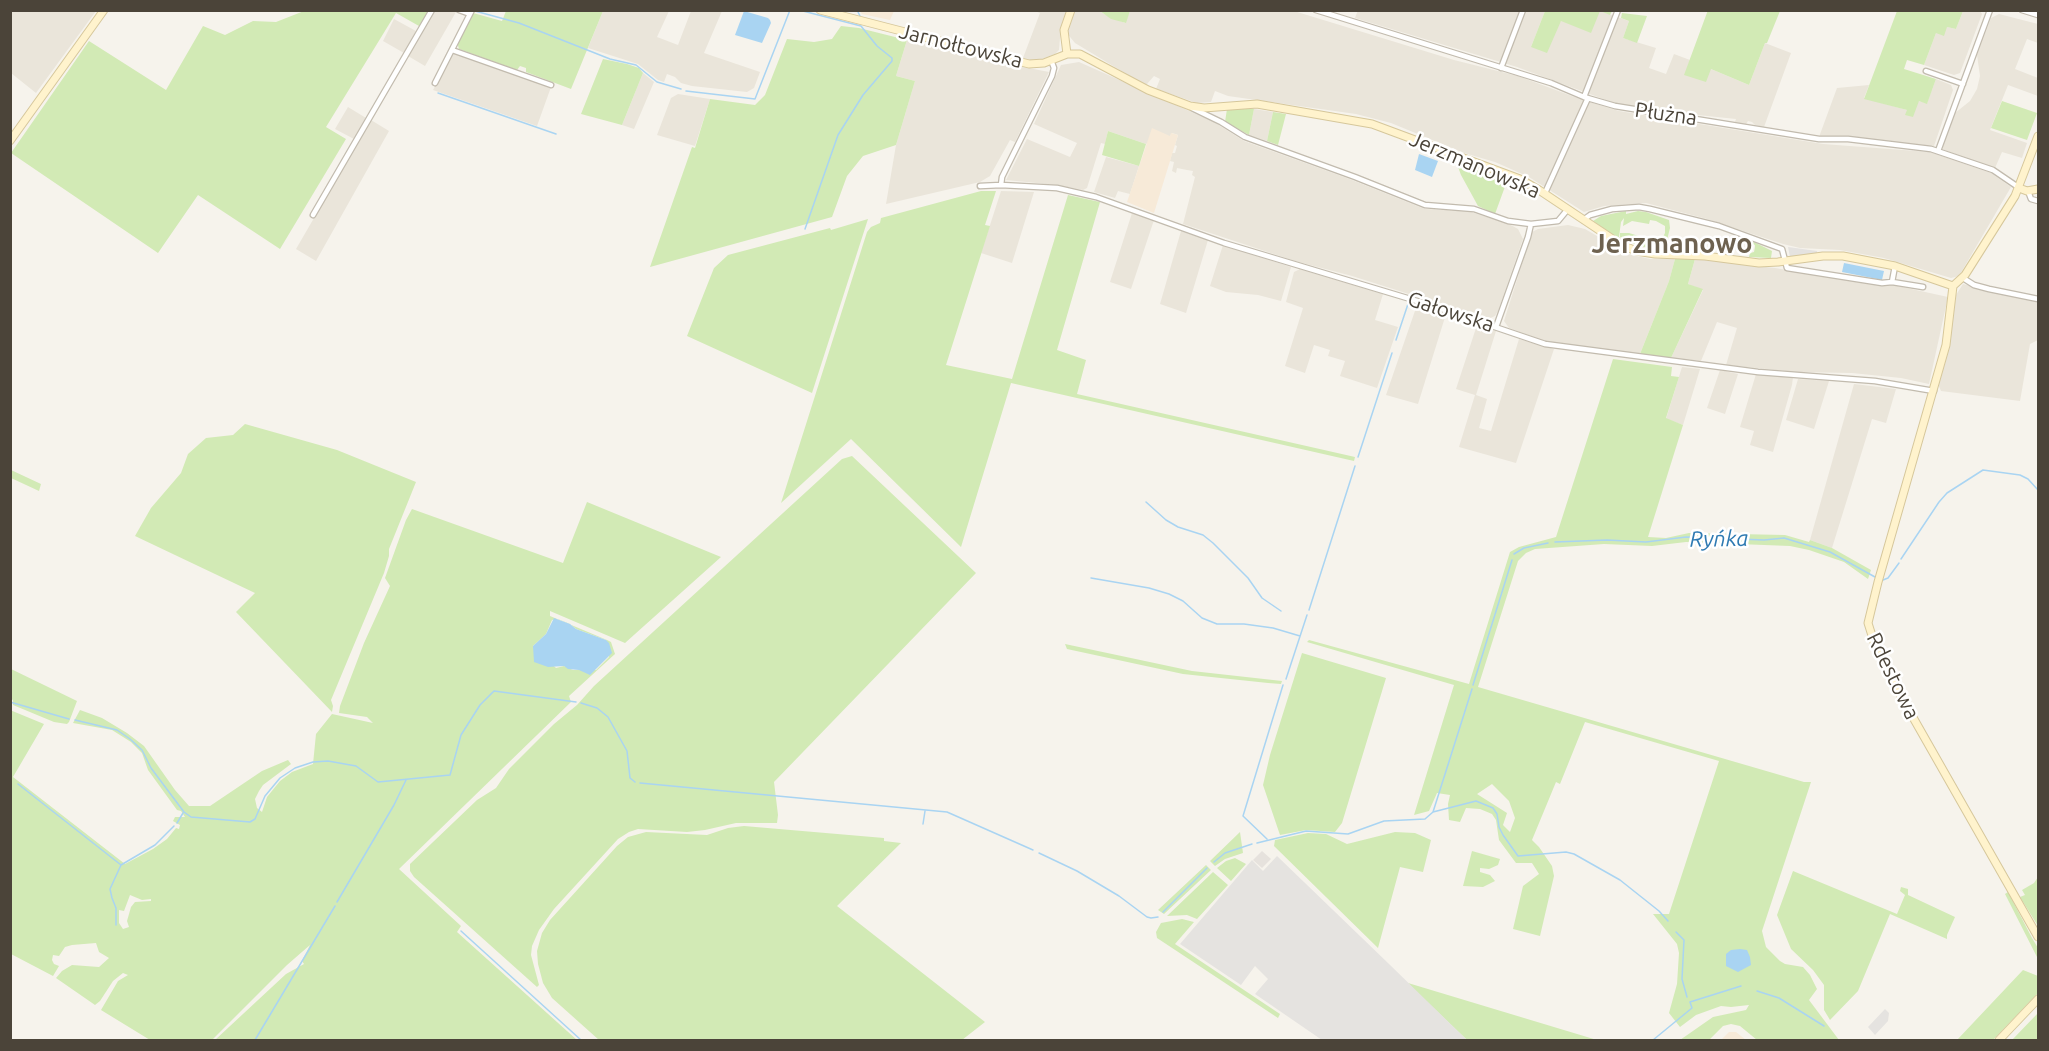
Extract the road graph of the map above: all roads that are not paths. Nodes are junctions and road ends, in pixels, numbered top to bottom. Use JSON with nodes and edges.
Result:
{"nodes":[{"id":1,"x":104,"y":10,"type":"edge"},
{"id":2,"x":432,"y":10,"type":"edge"},
{"id":3,"x":459,"y":10,"type":"edge"},
{"id":4,"x":820,"y":10,"type":"edge"},
{"id":5,"x":1071,"y":10,"type":"edge"},
{"id":6,"x":1316,"y":10,"type":"edge"},
{"id":7,"x":1523,"y":10,"type":"edge"},
{"id":8,"x":1617,"y":10,"type":"edge"},
{"id":9,"x":1990,"y":10,"type":"edge"},
{"id":10,"x":2022,"y":10,"type":"edge"},
{"id":11,"x":471,"y":12,"type":"edge"},
{"id":12,"x":2038,"y":15,"type":"edge"},
{"id":13,"x":452,"y":50,"type":"junction"},
{"id":14,"x":1067,"y":54,"type":"junction"},
{"id":15,"x":1051,"y":60,"type":"junction"},
{"id":16,"x":1501,"y":68,"type":"junction"},
{"id":17,"x":1926,"y":71,"type":"dead end"},
{"id":18,"x":435,"y":83,"type":"dead end"},
{"id":19,"x":1963,"y":84,"type":"junction"},
{"id":20,"x":551,"y":85,"type":"dead end"},
{"id":21,"x":1586,"y":98,"type":"junction"},
{"id":22,"x":1190,"y":106,"type":"junction"},
{"id":23,"x":1219,"y":106,"type":"junction"},
{"id":24,"x":1219,"y":122,"type":"junction"},
{"id":25,"x":2038,"y":136,"type":"edge"},
{"id":26,"x":10,"y":141,"type":"edge"},
{"id":27,"x":1938,"y":151,"type":"junction"},
{"id":28,"x":1000,"y":185,"type":"junction"},
{"id":29,"x":980,"y":186,"type":"dead end"},
{"id":30,"x":2019,"y":188,"type":"junction"},
{"id":31,"x":2038,"y":189,"type":"edge"},
{"id":32,"x":2028,"y":191,"type":"junction"},
{"id":33,"x":1545,"y":193,"type":"junction"},
{"id":34,"x":2038,"y":201,"type":"edge"},
{"id":35,"x":1568,"y":209,"type":"junction"},
{"id":36,"x":313,"y":215,"type":"dead end"},
{"id":37,"x":1583,"y":220,"type":"junction"},
{"id":38,"x":1531,"y":224,"type":"junction"},
{"id":39,"x":1786,"y":261,"type":"junction"},
{"id":40,"x":1895,"y":266,"type":"junction"},
{"id":41,"x":1963,"y":278,"type":"junction"},
{"id":42,"x":1893,"y":282,"type":"junction"},
{"id":43,"x":1953,"y":286,"type":"junction"},
{"id":44,"x":1923,"y":287,"type":"dead end"},
{"id":45,"x":2038,"y":299,"type":"edge"},
{"id":46,"x":1496,"y":327,"type":"junction"},
{"id":47,"x":1934,"y":391,"type":"junction"},
{"id":48,"x":2038,"y":937,"type":"edge"},
{"id":49,"x":2038,"y":999,"type":"edge"},
{"id":50,"x":1999,"y":1041,"type":"edge"}],
"edges":[{"from":1,"to":26,"type":"street"},
{"from":2,"to":36,"type":"street"},
{"from":3,"to":11,"type":"street"},
{"from":4,"to":15,"type":"street","name":"Jarnołtowska"},
{"from":5,"to":14,"type":"street"},
{"from":6,"to":16,"type":"street","name":"Płużna"},
{"from":7,"to":16,"type":"street"},
{"from":8,"to":21,"type":"street"},
{"from":9,"to":19,"type":"street"},
{"from":10,"to":12,"type":"street"},
{"from":11,"to":13,"type":"street"},
{"from":13,"to":18,"type":"street"},
{"from":13,"to":20,"type":"street"},
{"from":14,"to":15,"type":"street","name":"Jarnołtowska"},
{"from":14,"to":22,"type":"street","name":"Jerzmanowska"},
{"from":15,"to":28,"type":"street"},
{"from":16,"to":21,"type":"street","name":"Płużna"},
{"from":17,"to":19,"type":"street"},
{"from":19,"to":27,"type":"street"},
{"from":21,"to":27,"type":"street","name":"Płużna"},
{"from":21,"to":33,"type":"street"},
{"from":22,"to":23,"type":"street","name":"Jerzmanowska"},
{"from":22,"to":24,"type":"street"},
{"from":23,"to":24,"type":"street"},
{"from":23,"to":33,"type":"street","name":"Jerzmanowska"},
{"from":24,"to":38,"type":"street"},
{"from":25,"to":30,"type":"street"},
{"from":27,"to":30,"type":"street","name":"Płużna"},
{"from":28,"to":29,"type":"street","name":"Gałowska"},
{"from":28,"to":46,"type":"street","name":"Gałowska"},
{"from":30,"to":32,"type":"street"},
{"from":30,"to":41,"type":"street"},
{"from":31,"to":32,"type":"street"},
{"from":32,"to":34,"type":"street"},
{"from":33,"to":35,"type":"street","name":"Jerzmanowska"},
{"from":35,"to":37,"type":"street","name":"Jerzmanowska"},
{"from":35,"to":38,"type":"street"},
{"from":37,"to":39,"type":"street","name":"Jerzmanowska"},
{"from":37,"to":39,"type":"street"},
{"from":38,"to":46,"type":"street"},
{"from":39,"to":40,"type":"street","name":"Jerzmanowska"},
{"from":39,"to":42,"type":"street"},
{"from":40,"to":42,"type":"street"},
{"from":40,"to":43,"type":"street","name":"Jerzmanowska"},
{"from":41,"to":43,"type":"street"},
{"from":41,"to":45,"type":"street"},
{"from":42,"to":44,"type":"street"},
{"from":43,"to":47,"type":"street","name":"Rdestowa"},
{"from":46,"to":47,"type":"street","name":"Gałowska"},
{"from":47,"to":48,"type":"street","name":"Rdestowa"},
{"from":49,"to":50,"type":"street"}]}
